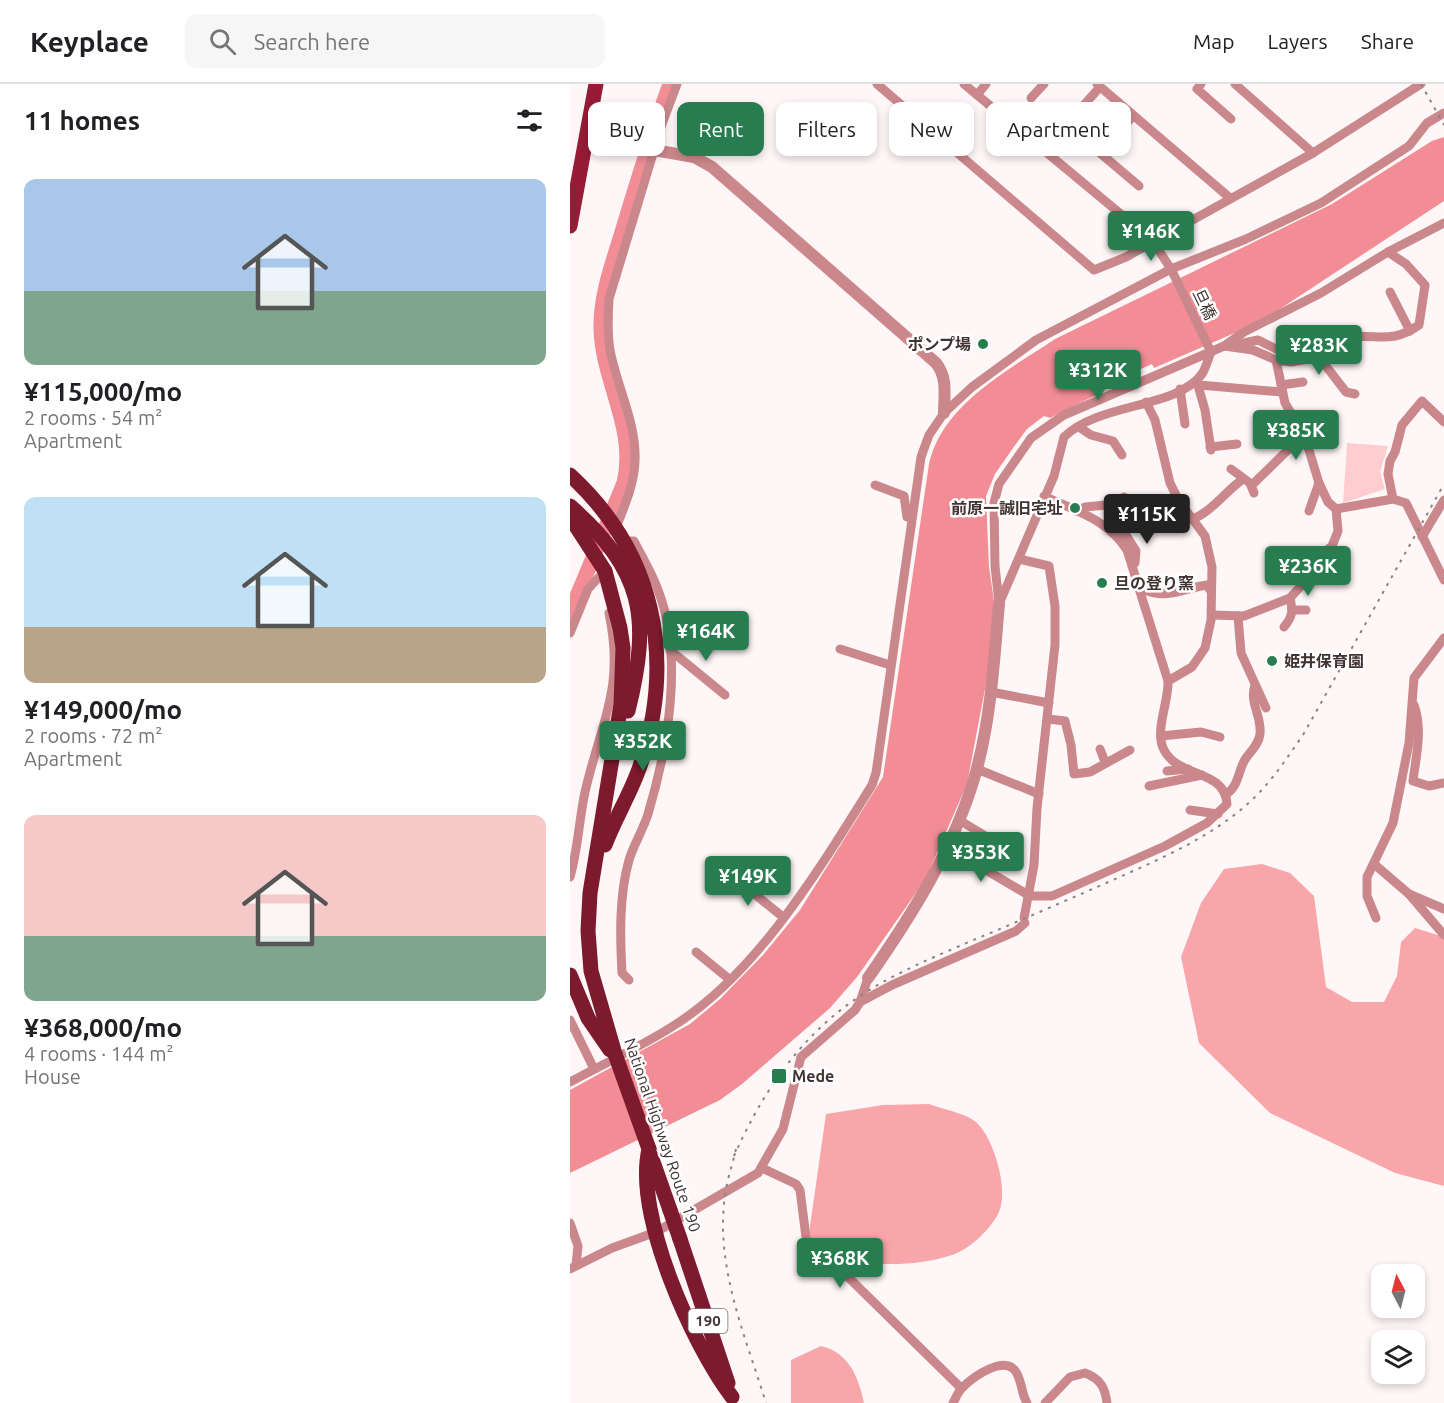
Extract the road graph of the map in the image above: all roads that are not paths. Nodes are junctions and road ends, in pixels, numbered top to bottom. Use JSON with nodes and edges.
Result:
{"nodes":[{"id":1,"x":677,"y":84,"type":"edge"},
{"id":2,"x":877,"y":84,"type":"edge"},
{"id":3,"x":964,"y":84,"type":"edge"},
{"id":4,"x":986,"y":84,"type":"edge"},
{"id":5,"x":1044,"y":84,"type":"edge"},
{"id":6,"x":1201,"y":84,"type":"edge"},
{"id":7,"x":1235,"y":84,"type":"edge"},
{"id":8,"x":1421,"y":84,"type":"edge"},
{"id":9,"x":599,"y":85,"type":"edge"},
{"id":10,"x":1099,"y":85,"type":"edge"},
{"id":11,"x":977,"y":95,"type":"junction"},
{"id":12,"x":1031,"y":98,"type":"dead end"},
{"id":13,"x":1085,"y":102,"type":"edge"},
{"id":14,"x":1444,"y":113,"type":"edge"},
{"id":15,"x":1133,"y":116,"type":"junction"},
{"id":16,"x":665,"y":118,"type":"edge"},
{"id":17,"x":1231,"y":119,"type":"dead end"},
{"id":18,"x":665,"y":152,"type":"edge"},
{"id":19,"x":1313,"y":153,"type":"junction"},
{"id":20,"x":652,"y":156,"type":"edge"},
{"id":21,"x":1139,"y":186,"type":"dead end"},
{"id":22,"x":1230,"y":198,"type":"junction"},
{"id":23,"x":1444,"y":223,"type":"edge"},
{"id":24,"x":570,"y":226,"type":"edge"},
{"id":25,"x":1152,"y":240,"type":"junction"},
{"id":26,"x":1388,"y":252,"type":"junction"},
{"id":27,"x":1172,"y":271,"type":"junction"},
{"id":28,"x":1390,"y":292,"type":"dead end"},
{"id":29,"x":1410,"y":331,"type":"junction"},
{"id":30,"x":1224,"y":346,"type":"junction"},
{"id":31,"x":1210,"y":350,"type":"junction"},
{"id":32,"x":1280,"y":358,"type":"junction"},
{"id":33,"x":1197,"y":382,"type":"junction"},
{"id":34,"x":1303,"y":382,"type":"dead end"},
{"id":35,"x":1282,"y":388,"type":"junction"},
{"id":36,"x":1180,"y":389,"type":"junction"},
{"id":37,"x":1355,"y":394,"type":"dead end"},
{"id":38,"x":1146,"y":402,"type":"junction"},
{"id":39,"x":944,"y":413,"type":"junction"},
{"id":40,"x":1292,"y":417,"type":"junction"},
{"id":41,"x":1444,"y":422,"type":"edge"},
{"id":42,"x":1185,"y":424,"type":"dead end"},
{"id":43,"x":1079,"y":427,"type":"junction"},
{"id":44,"x":1237,"y":444,"type":"dead end"},
{"id":45,"x":1281,"y":449,"type":"dead end"},
{"id":46,"x":1122,"y":455,"type":"dead end"},
{"id":47,"x":1232,"y":469,"type":"dead end"},
{"id":48,"x":570,"y":475,"type":"edge"},
{"id":49,"x":1243,"y":478,"type":"junction"},
{"id":50,"x":1319,"y":483,"type":"junction"},
{"id":51,"x":875,"y":485,"type":"dead end"},
{"id":52,"x":1044,"y":496,"type":"junction"},
{"id":53,"x":1124,"y":497,"type":"dead end"},
{"id":54,"x":1393,"y":499,"type":"junction"},
{"id":55,"x":1444,"y":500,"type":"edge"},
{"id":56,"x":570,"y":506,"type":"edge"},
{"id":57,"x":1336,"y":509,"type":"junction"},
{"id":58,"x":1076,"y":511,"type":"junction"},
{"id":59,"x":1309,"y":511,"type":"dead end"},
{"id":60,"x":570,"y":517,"type":"edge"},
{"id":61,"x":1193,"y":519,"type":"junction"},
{"id":62,"x":570,"y":523,"type":"edge"},
{"id":63,"x":910,"y":525,"type":"junction"},
{"id":64,"x":1122,"y":529,"type":"dead end"},
{"id":65,"x":614,"y":531,"type":"junction"},
{"id":66,"x":1422,"y":537,"type":"junction"},
{"id":67,"x":592,"y":540,"type":"junction"},
{"id":68,"x":1019,"y":559,"type":"junction"},
{"id":69,"x":1134,"y":565,"type":"junction"},
{"id":70,"x":602,"y":570,"type":"junction"},
{"id":71,"x":1444,"y":580,"type":"edge"},
{"id":72,"x":1141,"y":590,"type":"junction"},
{"id":73,"x":1210,"y":590,"type":"junction"},
{"id":74,"x":1290,"y":598,"type":"junction"},
{"id":75,"x":999,"y":604,"type":"junction"},
{"id":76,"x":1293,"y":610,"type":"junction"},
{"id":77,"x":1306,"y":610,"type":"dead end"},
{"id":78,"x":1212,"y":615,"type":"junction"},
{"id":79,"x":1238,"y":616,"type":"junction"},
{"id":80,"x":1284,"y":627,"type":"dead end"},
{"id":81,"x":570,"y":633,"type":"edge"},
{"id":82,"x":1442,"y":644,"type":"edge"},
{"id":83,"x":840,"y":649,"type":"dead end"},
{"id":84,"x":670,"y":650,"type":"junction"},
{"id":85,"x":890,"y":665,"type":"junction"},
{"id":86,"x":1168,"y":681,"type":"junction"},
{"id":87,"x":1255,"y":685,"type":"junction"},
{"id":88,"x":991,"y":692,"type":"junction"},
{"id":89,"x":725,"y":695,"type":"dead end"},
{"id":90,"x":1412,"y":700,"type":"junction"},
{"id":91,"x":1049,"y":703,"type":"junction"},
{"id":92,"x":1266,"y":708,"type":"dead end"},
{"id":93,"x":1048,"y":719,"type":"junction"},
{"id":94,"x":1161,"y":736,"type":"junction"},
{"id":95,"x":1220,"y":737,"type":"dead end"},
{"id":96,"x":1100,"y":750,"type":"dead end"},
{"id":97,"x":1130,"y":750,"type":"dead end"},
{"id":98,"x":1105,"y":762,"type":"junction"},
{"id":99,"x":977,"y":769,"type":"junction"},
{"id":100,"x":1188,"y":769,"type":"junction"},
{"id":101,"x":1167,"y":771,"type":"dead end"},
{"id":102,"x":1203,"y":775,"type":"junction"},
{"id":103,"x":1444,"y":783,"type":"edge"},
{"id":104,"x":1149,"y":786,"type":"dead end"},
{"id":105,"x":1039,"y":794,"type":"junction"},
{"id":106,"x":1226,"y":794,"type":"junction"},
{"id":107,"x":1190,"y":810,"type":"dead end"},
{"id":108,"x":1218,"y":814,"type":"junction"},
{"id":109,"x":959,"y":820,"type":"junction"},
{"id":110,"x":603,"y":822,"type":"junction"},
{"id":111,"x":947,"y":847,"type":"junction"},
{"id":112,"x":1012,"y":852,"type":"dead end"},
{"id":113,"x":1374,"y":864,"type":"junction"},
{"id":114,"x":594,"y":873,"type":"junction"},
{"id":115,"x":731,"y":875,"type":"dead end"},
{"id":116,"x":570,"y":877,"type":"edge"},
{"id":117,"x":1409,"y":894,"type":"junction"},
{"id":118,"x":1030,"y":896,"type":"junction"},
{"id":119,"x":1444,"y":909,"type":"edge"},
{"id":120,"x":783,"y":917,"type":"junction"},
{"id":121,"x":1376,"y":918,"type":"dead end"},
{"id":122,"x":1444,"y":935,"type":"edge"},
{"id":123,"x":696,"y":952,"type":"dead end"},
{"id":124,"x":570,"y":975,"type":"edge"},
{"id":125,"x":868,"y":978,"type":"joint"},
{"id":126,"x":729,"y":979,"type":"junction"},
{"id":127,"x":629,"y":980,"type":"dead end"},
{"id":128,"x":860,"y":1002,"type":"junction"},
{"id":129,"x":570,"y":1020,"type":"edge"},
{"id":130,"x":615,"y":1054,"type":"junction"},
{"id":131,"x":594,"y":1069,"type":"junction"},
{"id":132,"x":570,"y":1082,"type":"edge"},
{"id":133,"x":649,"y":1149,"type":"junction"},
{"id":134,"x":762,"y":1168,"type":"junction"},
{"id":135,"x":570,"y":1223,"type":"edge"},
{"id":136,"x":656,"y":1232,"type":"junction"},
{"id":137,"x":573,"y":1267,"type":"edge"},
{"id":138,"x":961,"y":1388,"type":"junction"},
{"id":139,"x":733,"y":1400,"type":"edge"},
{"id":140,"x":953,"y":1403,"type":"edge"},
{"id":141,"x":1027,"y":1403,"type":"edge"},
{"id":142,"x":1045,"y":1403,"type":"edge"},
{"id":143,"x":1107,"y":1403,"type":"edge"}],
"edges":[{"from":1,"to":16,"type":"street"},
{"from":2,"to":25,"type":"street"},
{"from":3,"to":11,"type":"street","name":"旦橋"},
{"from":4,"to":11,"type":"street"},
{"from":5,"to":12,"type":"street"},
{"from":6,"to":17,"type":"street"},
{"from":7,"to":19,"type":"street"},
{"from":8,"to":19,"type":"street"},
{"from":9,"to":24,"type":"main road"},
{"from":10,"to":13,"type":"street"},
{"from":10,"to":15,"type":"street"},
{"from":11,"to":25,"type":"street","name":"旦橋"},
{"from":14,"to":27,"type":"street"},
{"from":15,"to":21,"type":"street"},
{"from":15,"to":22,"type":"street"},
{"from":18,"to":39,"type":"street"},
{"from":19,"to":22,"type":"street"},
{"from":20,"to":65,"type":"street"},
{"from":22,"to":25,"type":"street"},
{"from":23,"to":26,"type":"street"},
{"from":25,"to":27,"type":"street","name":"旦橋"},
{"from":26,"to":29,"type":"street"},
{"from":26,"to":30,"type":"street"},
{"from":27,"to":31,"type":"street","name":"旦橋"},
{"from":27,"to":39,"type":"street"},
{"from":28,"to":29,"type":"street"},
{"from":29,"to":32,"type":"street"},
{"from":30,"to":31,"type":"street"},
{"from":30,"to":32,"type":"street"},
{"from":31,"to":33,"type":"street"},
{"from":31,"to":75,"type":"street"},
{"from":32,"to":35,"type":"street"},
{"from":32,"to":37,"type":"street"},
{"from":33,"to":35,"type":"street"},
{"from":33,"to":36,"type":"street"},
{"from":33,"to":44,"type":"street"},
{"from":34,"to":35,"type":"street"},
{"from":35,"to":40,"type":"street"},
{"from":36,"to":38,"type":"street"},
{"from":36,"to":42,"type":"street"},
{"from":38,"to":43,"type":"street"},
{"from":38,"to":61,"type":"street"},
{"from":39,"to":63,"type":"street"},
{"from":40,"to":45,"type":"street"},
{"from":40,"to":49,"type":"street"},
{"from":40,"to":50,"type":"street"},
{"from":41,"to":54,"type":"street"},
{"from":43,"to":46,"type":"street"},
{"from":43,"to":52,"type":"street"},
{"from":47,"to":49,"type":"street"},
{"from":48,"to":65,"type":"highway","name":"National Highway Route 190","number":"190"},
{"from":49,"to":61,"type":"street"},
{"from":50,"to":57,"type":"street"},
{"from":50,"to":59,"type":"street"},
{"from":51,"to":63,"type":"street"},
{"from":52,"to":58,"type":"street"},
{"from":52,"to":68,"type":"street"},
{"from":53,"to":58,"type":"street"},
{"from":54,"to":57,"type":"street"},
{"from":54,"to":66,"type":"street"},
{"from":55,"to":66,"type":"street"},
{"from":56,"to":67,"type":"highway"},
{"from":57,"to":74,"type":"street"},
{"from":58,"to":69,"type":"street"},
{"from":60,"to":67,"type":"highway","name":"National Highway Route 190","number":"190"},
{"from":61,"to":73,"type":"street"},
{"from":62,"to":67,"type":"highway"},
{"from":63,"to":85,"type":"street"},
{"from":64,"to":69,"type":"street"},
{"from":65,"to":67,"type":"highway"},
{"from":65,"to":84,"type":"street"},
{"from":65,"to":110,"type":"highway"},
{"from":65,"to":114,"type":"highway","name":"National Highway Route 190","number":"190"},
{"from":66,"to":71,"type":"street"},
{"from":67,"to":70,"type":"highway","name":"National Highway Route 190","number":"190"},
{"from":68,"to":75,"type":"street"},
{"from":68,"to":91,"type":"street"},
{"from":69,"to":72,"type":"street"},
{"from":70,"to":81,"type":"street"},
{"from":70,"to":110,"type":"highway","name":"National Highway Route 190","number":"190"},
{"from":70,"to":116,"type":"street"},
{"from":72,"to":73,"type":"street"},
{"from":72,"to":86,"type":"street"},
{"from":73,"to":78,"type":"street"},
{"from":74,"to":76,"type":"street"},
{"from":74,"to":79,"type":"street"},
{"from":75,"to":88,"type":"street"},
{"from":76,"to":77,"type":"street"},
{"from":76,"to":80,"type":"street"},
{"from":78,"to":79,"type":"street"},
{"from":78,"to":86,"type":"street"},
{"from":79,"to":87,"type":"street"},
{"from":82,"to":90,"type":"street"},
{"from":83,"to":85,"type":"street"},
{"from":84,"to":89,"type":"street"},
{"from":84,"to":127,"type":"street"},
{"from":85,"to":120,"type":"street"},
{"from":86,"to":94,"type":"street"},
{"from":87,"to":92,"type":"street"},
{"from":87,"to":106,"type":"street"},
{"from":88,"to":91,"type":"street"},
{"from":88,"to":99,"type":"street"},
{"from":90,"to":103,"type":"street"},
{"from":90,"to":113,"type":"street"},
{"from":91,"to":93,"type":"street"},
{"from":93,"to":98,"type":"street"},
{"from":93,"to":105,"type":"street"},
{"from":94,"to":95,"type":"street"},
{"from":94,"to":100,"type":"street"},
{"from":96,"to":98,"type":"street"},
{"from":97,"to":98,"type":"street"},
{"from":99,"to":105,"type":"street"},
{"from":99,"to":109,"type":"street"},
{"from":100,"to":101,"type":"street"},
{"from":100,"to":102,"type":"street"},
{"from":102,"to":104,"type":"street"},
{"from":102,"to":106,"type":"street"},
{"from":105,"to":118,"type":"street"},
{"from":106,"to":108,"type":"street"},
{"from":107,"to":108,"type":"street"},
{"from":108,"to":118,"type":"street"},
{"from":109,"to":111,"type":"street"},
{"from":109,"to":112,"type":"street"},
{"from":110,"to":114,"type":"highway","name":"National Highway Route 190","number":"190"},
{"from":111,"to":118,"type":"street"},
{"from":111,"to":125,"type":"street"},
{"from":113,"to":117,"type":"street"},
{"from":113,"to":121,"type":"street"},
{"from":114,"to":130,"type":"highway","name":"National Highway Route 190","number":"190"},
{"from":115,"to":120,"type":"street"},
{"from":117,"to":119,"type":"street"},
{"from":117,"to":122,"type":"street"},
{"from":118,"to":128,"type":"street"},
{"from":120,"to":126,"type":"street"},
{"from":123,"to":126,"type":"street"},
{"from":124,"to":130,"type":"highway"},
{"from":125,"to":128,"type":"street"},
{"from":126,"to":131,"type":"street"},
{"from":128,"to":134,"type":"street"},
{"from":129,"to":131,"type":"street"},
{"from":130,"to":133,"type":"highway","name":"National Highway Route 190","number":"190","bridge":true},
{"from":131,"to":132,"type":"street"},
{"from":133,"to":136,"type":"highway"},
{"from":133,"to":139,"type":"highway","name":"National Highway Route 190","number":"190","bridge":true},
{"from":134,"to":136,"type":"street"},
{"from":134,"to":138,"type":"street"},
{"from":135,"to":137,"type":"street"},
{"from":136,"to":137,"type":"street"},
{"from":136,"to":139,"type":"highway"},
{"from":138,"to":140,"type":"street"},
{"from":138,"to":141,"type":"street"},
{"from":142,"to":143,"type":"street"}]}
